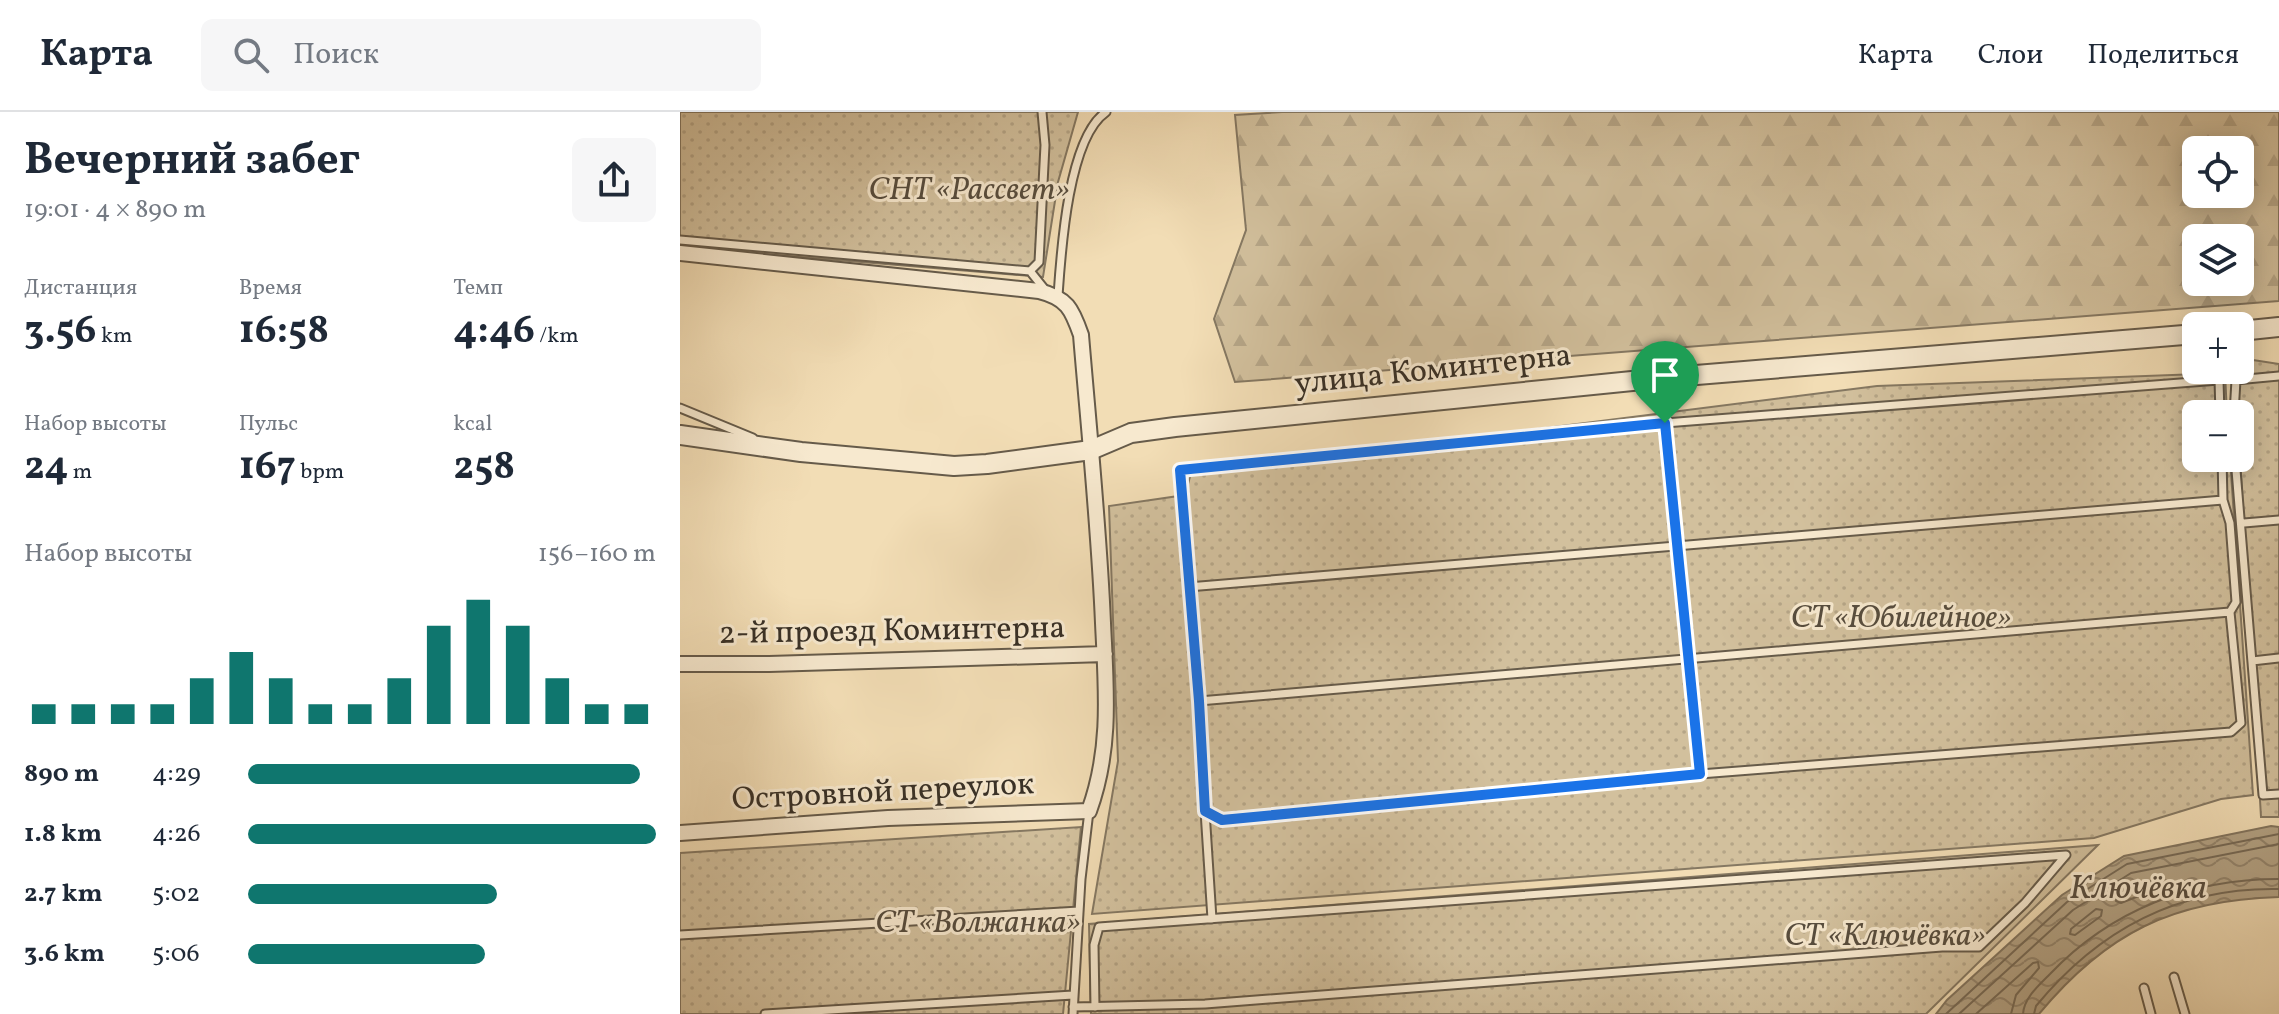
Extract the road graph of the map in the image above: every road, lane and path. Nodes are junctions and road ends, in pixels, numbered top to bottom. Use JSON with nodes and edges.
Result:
{"nodes":[{"id":1,"x":1042,"y":112,"type":"edge"},
{"id":2,"x":1100,"y":114,"type":"edge"},
{"id":3,"x":680,"y":240,"type":"edge"},
{"id":4,"x":680,"y":253,"type":"edge"},
{"id":5,"x":1030,"y":271,"type":"junction"},
{"id":6,"x":1053,"y":294,"type":"junction"},
{"id":7,"x":2279,"y":327,"type":"edge"},
{"id":8,"x":2254,"y":330,"type":"edge"},
{"id":9,"x":2182,"y":335,"type":"edge"},
{"id":10,"x":2279,"y":376,"type":"edge"},
{"id":11,"x":1661,"y":378,"type":"junction"},
{"id":12,"x":2220,"y":400,"type":"edge"},
{"id":13,"x":2235,"y":400,"type":"edge"},
{"id":14,"x":680,"y":408,"type":"edge"},
{"id":15,"x":1665,"y":423,"type":"junction"},
{"id":16,"x":680,"y":435,"type":"edge"},
{"id":17,"x":777,"y":448,"type":"junction"},
{"id":18,"x":1091,"y":450,"type":"junction"},
{"id":19,"x":2222,"y":472,"type":"edge"},
{"id":20,"x":2236,"y":472,"type":"edge"},
{"id":21,"x":2223,"y":500,"type":"junction"},
{"id":22,"x":2279,"y":520,"type":"edge"},
{"id":23,"x":2244,"y":523,"type":"dead end"},
{"id":24,"x":1677,"y":544,"type":"junction"},
{"id":25,"x":1188,"y":587,"type":"junction"},
{"id":26,"x":2230,"y":612,"type":"junction"},
{"id":27,"x":1105,"y":654,"type":"junction"},
{"id":28,"x":1688,"y":657,"type":"junction"},
{"id":29,"x":2279,"y":658,"type":"edge"},
{"id":30,"x":2252,"y":661,"type":"junction"},
{"id":31,"x":680,"y":664,"type":"edge"},
{"id":32,"x":1199,"y":701,"type":"junction"},
{"id":33,"x":1700,"y":774,"type":"junction"},
{"id":34,"x":2279,"y":794,"type":"edge"},
{"id":35,"x":1089,"y":811,"type":"junction"},
{"id":36,"x":1205,"y":811,"type":"junction"},
{"id":37,"x":680,"y":833,"type":"edge"},
{"id":38,"x":1079,"y":911,"type":"junction"},
{"id":39,"x":1212,"y":919,"type":"junction"},
{"id":40,"x":680,"y":935,"type":"edge"},
{"id":41,"x":2174,"y":977,"type":"dead end"},
{"id":42,"x":2144,"y":988,"type":"dead end"},
{"id":43,"x":1073,"y":995,"type":"junction"},
{"id":44,"x":1095,"y":1007,"type":"junction"},
{"id":45,"x":1073,"y":1011,"type":"edge"},
{"id":46,"x":765,"y":1014,"type":"edge"},
{"id":47,"x":2151,"y":1014,"type":"edge"},
{"id":48,"x":2185,"y":1014,"type":"edge"}],
"edges":[{"from":1,"to":5,"type":"lane"},
{"from":2,"to":6,"type":"lane"},
{"from":3,"to":5,"type":"lane"},
{"from":4,"to":6,"type":"street"},
{"from":5,"to":6,"type":"lane"},
{"from":6,"to":18,"type":"street"},
{"from":7,"to":8,"type":"street"},
{"from":9,"to":11,"type":"street","name":"улица Коминтерна"},
{"from":10,"to":13,"type":"lane"},
{"from":11,"to":15,"type":"lane"},
{"from":11,"to":18,"type":"street","name":"улица Коминтерна"},
{"from":12,"to":15,"type":"lane"},
{"from":14,"to":17,"type":"lane"},
{"from":15,"to":24,"type":"lane"},
{"from":15,"to":25,"type":"lane"},
{"from":16,"to":17,"type":"street","name":"улица Коминтерна"},
{"from":17,"to":18,"type":"street","name":"улица Коминтерна"},
{"from":18,"to":27,"type":"street"},
{"from":19,"to":21,"type":"lane"},
{"from":20,"to":30,"type":"lane"},
{"from":21,"to":24,"type":"lane"},
{"from":21,"to":26,"type":"lane"},
{"from":22,"to":23,"type":"lane"},
{"from":24,"to":25,"type":"lane"},
{"from":24,"to":28,"type":"lane"},
{"from":25,"to":32,"type":"lane"},
{"from":26,"to":28,"type":"lane"},
{"from":26,"to":33,"type":"lane"},
{"from":27,"to":31,"type":"street","name":"2-й проезд Коминтерна"},
{"from":27,"to":35,"type":"street"},
{"from":28,"to":32,"type":"lane"},
{"from":28,"to":33,"type":"lane"},
{"from":29,"to":30,"type":"lane"},
{"from":30,"to":34,"type":"lane"},
{"from":32,"to":36,"type":"lane"},
{"from":33,"to":36,"type":"lane"},
{"from":35,"to":37,"type":"street","name":"Островной переулок"},
{"from":35,"to":38,"type":"lane"},
{"from":36,"to":39,"type":"lane"},
{"from":38,"to":40,"type":"lane"},
{"from":38,"to":43,"type":"lane"},
{"from":39,"to":44,"type":"lane"},
{"from":39,"to":44,"type":"lane"},
{"from":41,"to":48,"type":"lane"},
{"from":42,"to":47,"type":"lane"},
{"from":43,"to":45,"type":"lane"},
{"from":43,"to":46,"type":"lane"},
{"from":44,"to":45,"type":"lane"}]}
